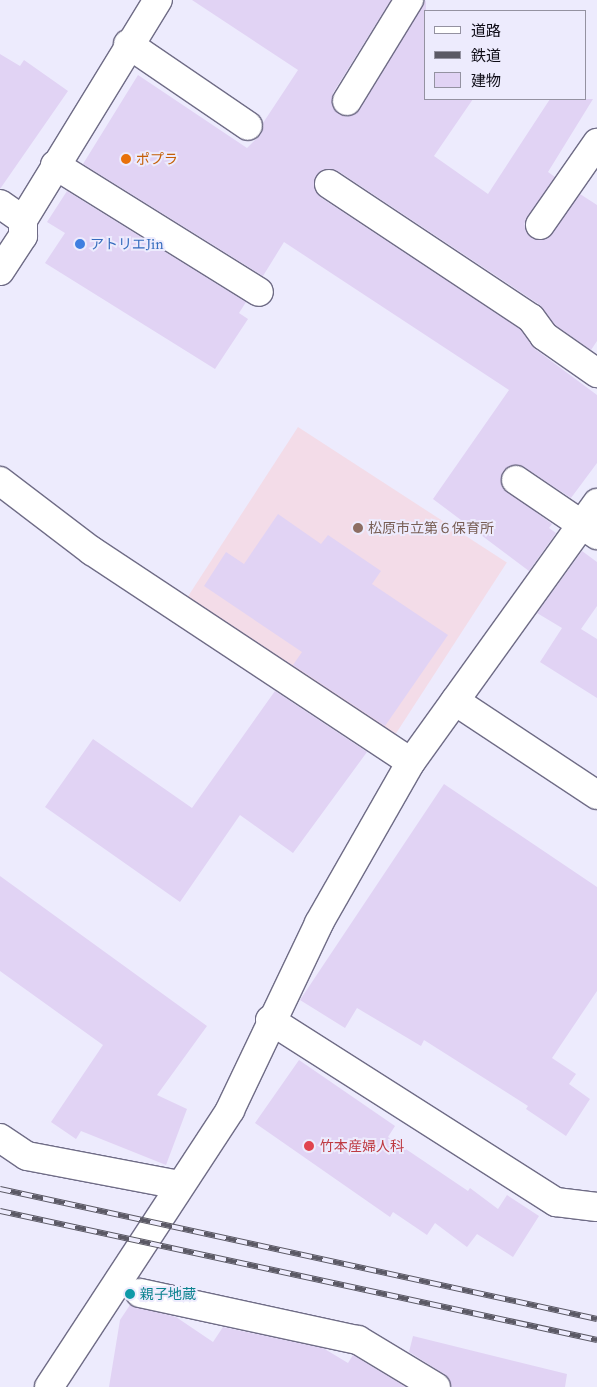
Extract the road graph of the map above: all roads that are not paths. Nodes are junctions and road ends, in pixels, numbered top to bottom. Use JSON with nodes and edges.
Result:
{"nodes":[{"id":1,"x":158,"y":0,"type":"edge"},
{"id":2,"x":409,"y":0,"type":"edge"},
{"id":3,"x":128,"y":44,"type":"junction"},
{"id":4,"x":347,"y":101,"type":"dead end"},
{"id":5,"x":248,"y":126,"type":"dead end"},
{"id":6,"x":597,"y":143,"type":"edge"},
{"id":7,"x":55,"y":165,"type":"junction"},
{"id":8,"x":329,"y":184,"type":"dead end"},
{"id":9,"x":0,"y":204,"type":"edge"},
{"id":10,"x":23,"y":220,"type":"junction"},
{"id":11,"x":540,"y":225,"type":"dead end"},
{"id":12,"x":0,"y":271,"type":"edge"},
{"id":13,"x":260,"y":292,"type":"dead end"},
{"id":14,"x":597,"y":373,"type":"edge"},
{"id":15,"x":516,"y":480,"type":"dead end"},
{"id":16,"x":0,"y":481,"type":"edge"},
{"id":17,"x":592,"y":521,"type":"edge"},
{"id":18,"x":455,"y":702,"type":"junction"},
{"id":19,"x":411,"y":762,"type":"junction"},
{"id":20,"x":597,"y":794,"type":"edge"},
{"id":21,"x":270,"y":1020,"type":"junction"},
{"id":22,"x":0,"y":1138,"type":"edge"},
{"id":23,"x":179,"y":1185,"type":"junction"},
{"id":24,"x":597,"y":1207,"type":"edge"},
{"id":25,"x":129,"y":1289,"type":"junction"},
{"id":26,"x":49,"y":1387,"type":"edge"},
{"id":27,"x":436,"y":1387,"type":"edge"}],
"edges":[{"from":1,"to":3,"type":"street"},
{"from":2,"to":4,"type":"street"},
{"from":3,"to":5,"type":"street"},
{"from":3,"to":7,"type":"street"},
{"from":6,"to":11,"type":"street"},
{"from":7,"to":10,"type":"street"},
{"from":7,"to":13,"type":"street"},
{"from":8,"to":14,"type":"street"},
{"from":9,"to":10,"type":"street"},
{"from":10,"to":12,"type":"street"},
{"from":15,"to":17,"type":"street"},
{"from":16,"to":19,"type":"street"},
{"from":17,"to":18,"type":"street"},
{"from":18,"to":19,"type":"street"},
{"from":18,"to":20,"type":"street"},
{"from":19,"to":21,"type":"street"},
{"from":21,"to":23,"type":"street"},
{"from":21,"to":24,"type":"street"},
{"from":22,"to":23,"type":"street"},
{"from":23,"to":25,"type":"street"},
{"from":25,"to":26,"type":"street"},
{"from":25,"to":27,"type":"street"}]}
